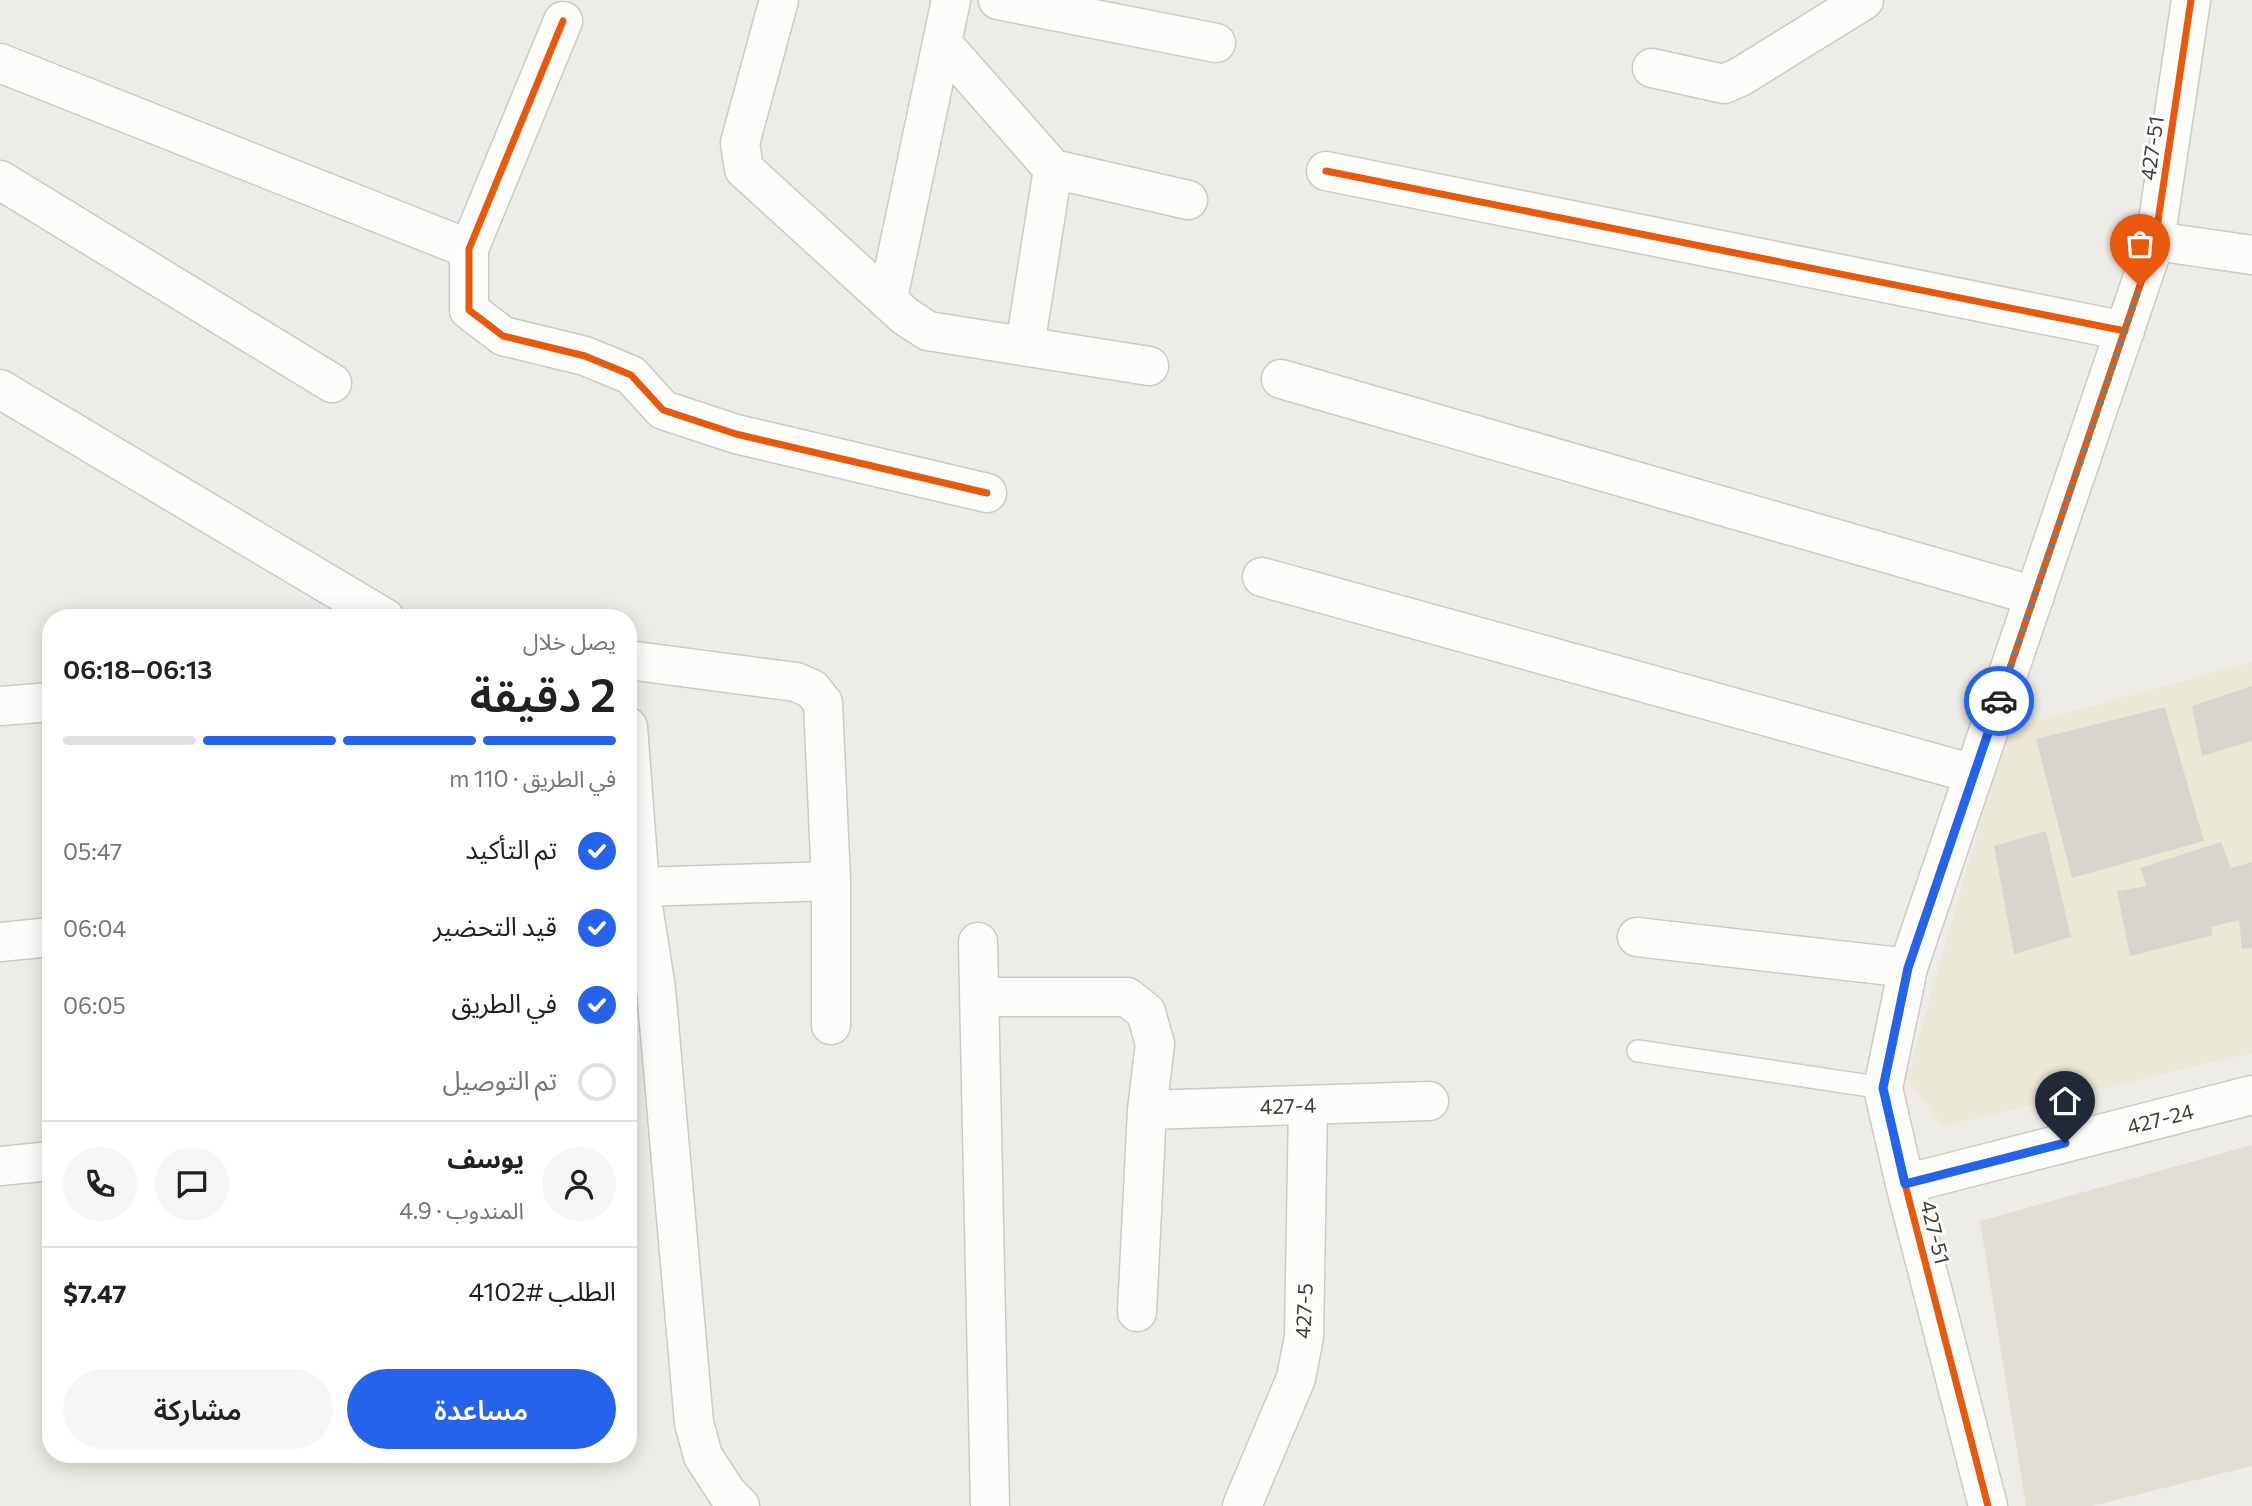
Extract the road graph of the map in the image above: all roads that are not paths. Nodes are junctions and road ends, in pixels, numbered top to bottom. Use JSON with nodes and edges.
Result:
{"nodes":[{"id":1,"x":779,"y":0,"type":"edge"},
{"id":2,"x":951,"y":0,"type":"edge"},
{"id":3,"x":998,"y":0,"type":"edge"},
{"id":4,"x":1864,"y":0,"type":"edge"},
{"id":5,"x":2191,"y":0,"type":"edge"},
{"id":6,"x":563,"y":20,"type":"dead end"},
{"id":7,"x":942,"y":43,"type":"junction"},
{"id":8,"x":1216,"y":43,"type":"dead end"},
{"id":9,"x":0,"y":62,"type":"edge"},
{"id":10,"x":1652,"y":68,"type":"dead end"},
{"id":11,"x":1053,"y":169,"type":"junction"},
{"id":12,"x":1326,"y":171,"type":"dead end"},
{"id":13,"x":0,"y":180,"type":"edge"},
{"id":14,"x":1188,"y":200,"type":"dead end"},
{"id":15,"x":2155,"y":241,"type":"junction"},
{"id":16,"x":469,"y":249,"type":"junction"},
{"id":17,"x":2252,"y":255,"type":"edge"},
{"id":18,"x":888,"y":298,"type":"junction"},
{"id":19,"x":2125,"y":331,"type":"junction"},
{"id":20,"x":1025,"y":346,"type":"junction"},
{"id":21,"x":1149,"y":366,"type":"dead end"},
{"id":22,"x":1281,"y":379,"type":"dead end"},
{"id":23,"x":332,"y":383,"type":"dead end"},
{"id":24,"x":0,"y":389,"type":"edge"},
{"id":25,"x":987,"y":493,"type":"dead end"},
{"id":26,"x":1262,"y":577,"type":"dead end"},
{"id":27,"x":2035,"y":596,"type":"junction"},
{"id":28,"x":370,"y":609,"type":"edge"},
{"id":29,"x":637,"y":661,"type":"edge"},
{"id":30,"x":42,"y":703,"type":"edge"},
{"id":31,"x":0,"y":706,"type":"edge"},
{"id":32,"x":1974,"y":774,"type":"junction"},
{"id":33,"x":637,"y":847,"type":"edge"},
{"id":34,"x":831,"y":881,"type":"junction"},
{"id":35,"x":640,"y":887,"type":"junction"},
{"id":36,"x":1637,"y":937,"type":"dead end"},
{"id":37,"x":42,"y":938,"type":"edge"},
{"id":38,"x":0,"y":942,"type":"edge"},
{"id":39,"x":978,"y":942,"type":"dead end"},
{"id":40,"x":1908,"y":968,"type":"junction"},
{"id":41,"x":642,"y":991,"type":"edge"},
{"id":42,"x":980,"y":997,"type":"junction"},
{"id":43,"x":831,"y":1025,"type":"dead end"},
{"id":44,"x":1638,"y":1051,"type":"dead end"},
{"id":45,"x":1883,"y":1088,"type":"junction"},
{"id":46,"x":2252,"y":1095,"type":"edge"},
{"id":47,"x":1429,"y":1101,"type":"dead end"},
{"id":48,"x":1308,"y":1105,"type":"junction"},
{"id":49,"x":1147,"y":1110,"type":"junction"},
{"id":50,"x":42,"y":1162,"type":"edge"},
{"id":51,"x":0,"y":1166,"type":"edge"},
{"id":52,"x":1905,"y":1184,"type":"junction"},
{"id":53,"x":1137,"y":1312,"type":"dead end"},
{"id":54,"x":740,"y":1506,"type":"edge"},
{"id":55,"x":990,"y":1506,"type":"edge"},
{"id":56,"x":1241,"y":1506,"type":"edge"},
{"id":57,"x":1988,"y":1506,"type":"edge"}],
"edges":[{"from":1,"to":18,"type":"street"},
{"from":2,"to":7,"type":"street"},
{"from":3,"to":8,"type":"street"},
{"from":4,"to":10,"type":"street"},
{"from":5,"to":15,"type":"street","name":"427-51"},
{"from":6,"to":16,"type":"street"},
{"from":7,"to":11,"type":"street"},
{"from":7,"to":18,"type":"street"},
{"from":9,"to":16,"type":"street"},
{"from":11,"to":14,"type":"street"},
{"from":11,"to":20,"type":"street"},
{"from":12,"to":19,"type":"street"},
{"from":13,"to":23,"type":"street"},
{"from":15,"to":17,"type":"street"},
{"from":15,"to":19,"type":"street","name":"427-51"},
{"from":16,"to":25,"type":"street"},
{"from":18,"to":20,"type":"street"},
{"from":19,"to":27,"type":"street","name":"427-51"},
{"from":20,"to":21,"type":"street"},
{"from":22,"to":27,"type":"street"},
{"from":24,"to":28,"type":"street"},
{"from":26,"to":32,"type":"street"},
{"from":27,"to":32,"type":"street","name":"427-51"},
{"from":29,"to":34,"type":"street"},
{"from":30,"to":31,"type":"street"},
{"from":32,"to":40,"type":"street","name":"427-51"},
{"from":33,"to":35,"type":"street"},
{"from":34,"to":35,"type":"street"},
{"from":34,"to":43,"type":"street"},
{"from":35,"to":41,"type":"street"},
{"from":36,"to":40,"type":"street"},
{"from":37,"to":38,"type":"street"},
{"from":39,"to":42,"type":"street"},
{"from":40,"to":45,"type":"street","name":"427-51"},
{"from":41,"to":54,"type":"street"},
{"from":42,"to":49,"type":"street"},
{"from":42,"to":55,"type":"street"},
{"from":44,"to":45,"type":"lane"},
{"from":45,"to":52,"type":"street","name":"427-51"},
{"from":46,"to":52,"type":"street","name":"427-24"},
{"from":47,"to":48,"type":"street","name":"427-4"},
{"from":48,"to":49,"type":"street","name":"427-4"},
{"from":48,"to":56,"type":"street","name":"427-5"},
{"from":49,"to":53,"type":"street"},
{"from":50,"to":51,"type":"street"},
{"from":52,"to":57,"type":"street","name":"427-51"}]}
